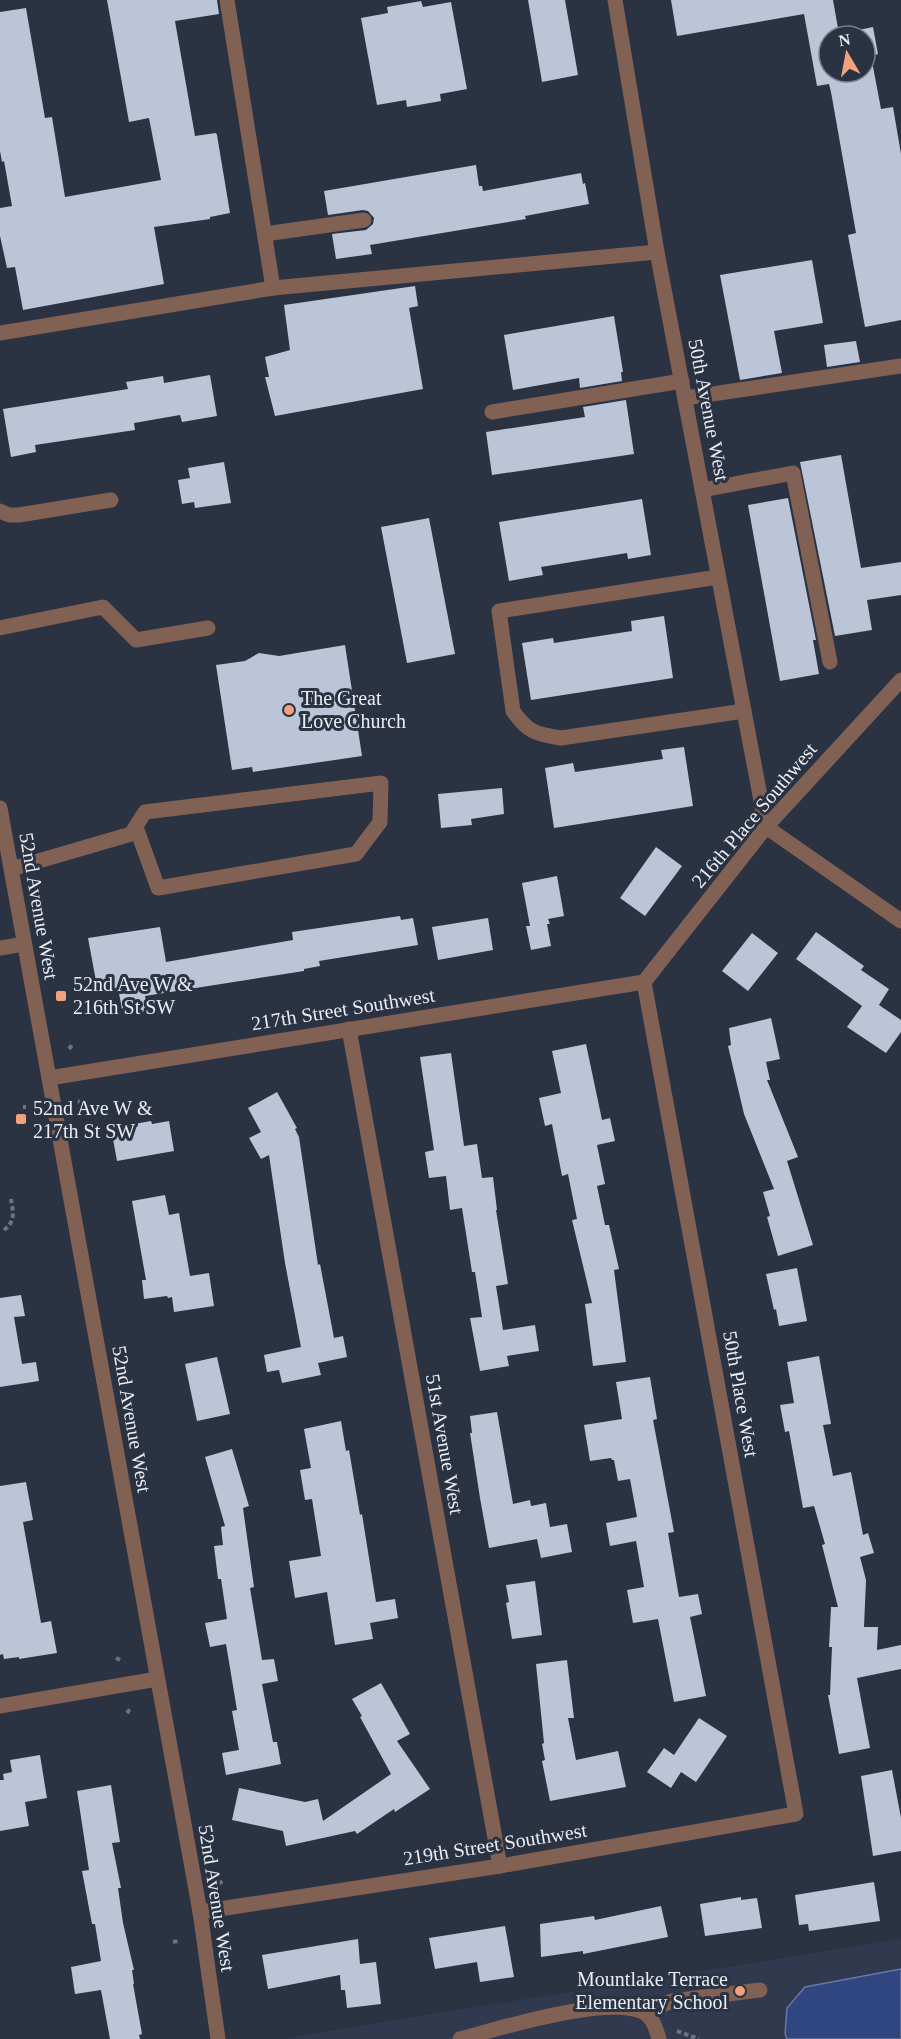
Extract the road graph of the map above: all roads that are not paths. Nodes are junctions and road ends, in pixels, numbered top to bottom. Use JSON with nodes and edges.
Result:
{"nodes":[{"id":1,"x":227,"y":0,"type":"edge"},
{"id":2,"x":615,"y":0,"type":"edge"},
{"id":3,"x":364,"y":220,"type":"dead end"},
{"id":4,"x":265,"y":234,"type":"junction"},
{"id":5,"x":657,"y":252,"type":"junction"},
{"id":6,"x":273,"y":288,"type":"junction"},
{"id":7,"x":0,"y":333,"type":"edge"},
{"id":8,"x":901,"y":366,"type":"edge"},
{"id":9,"x":682,"y":381,"type":"junction"},
{"id":10,"x":685,"y":398,"type":"junction"},
{"id":11,"x":492,"y":412,"type":"dead end"},
{"id":12,"x":702,"y":490,"type":"junction"},
{"id":13,"x":111,"y":500,"type":"dead end"},
{"id":14,"x":0,"y":511,"type":"edge"},
{"id":15,"x":718,"y":577,"type":"junction"},
{"id":16,"x":0,"y":628,"type":"edge"},
{"id":17,"x":208,"y":628,"type":"dead end"},
{"id":18,"x":830,"y":662,"type":"dead end"},
{"id":19,"x":901,"y":680,"type":"edge"},
{"id":20,"x":744,"y":711,"type":"junction"},
{"id":21,"x":0,"y":808,"type":"edge"},
{"id":22,"x":136,"y":827,"type":"junction"},
{"id":23,"x":766,"y":828,"type":"junction"},
{"id":24,"x":11,"y":869,"type":"junction"},
{"id":25,"x":901,"y":921,"type":"edge"},
{"id":26,"x":24,"y":944,"type":"junction"},
{"id":27,"x":0,"y":948,"type":"edge"},
{"id":28,"x":644,"y":982,"type":"junction"},
{"id":29,"x":349,"y":1029,"type":"junction"},
{"id":30,"x":49,"y":1078,"type":"junction"},
{"id":31,"x":157,"y":1679,"type":"junction"},
{"id":32,"x":0,"y":1706,"type":"edge"},
{"id":33,"x":796,"y":1814,"type":"joint"},
{"id":34,"x":500,"y":1866,"type":"junction"},
{"id":35,"x":200,"y":1912,"type":"junction"},
{"id":36,"x":760,"y":1990,"type":"dead end"},
{"id":37,"x":644,"y":2012,"type":"junction"},
{"id":38,"x":218,"y":2039,"type":"edge"},
{"id":39,"x":460,"y":2039,"type":"edge"},
{"id":40,"x":659,"y":2039,"type":"edge"}],
"edges":[{"from":1,"to":4,"type":"street"},
{"from":2,"to":5,"type":"street","name":"50th Avenue West"},
{"from":3,"to":4,"type":"street"},
{"from":4,"to":6,"type":"street"},
{"from":5,"to":6,"type":"street"},
{"from":5,"to":9,"type":"street","name":"50th Avenue West"},
{"from":6,"to":7,"type":"street"},
{"from":8,"to":10,"type":"street"},
{"from":9,"to":10,"type":"street","name":"50th Avenue West"},
{"from":9,"to":11,"type":"street"},
{"from":10,"to":12,"type":"street","name":"50th Avenue West"},
{"from":12,"to":15,"type":"street","name":"50th Avenue West"},
{"from":12,"to":18,"type":"street"},
{"from":13,"to":14,"type":"street"},
{"from":15,"to":20,"type":"street","name":"50th Avenue West"},
{"from":15,"to":20,"type":"street"},
{"from":16,"to":17,"type":"street"},
{"from":19,"to":23,"type":"street","name":"216th Place Southwest"},
{"from":20,"to":23,"type":"street","name":"50th Avenue West"},
{"from":21,"to":24,"type":"street","name":"52nd Avenue West"},
{"from":22,"to":22,"type":"street"},
{"from":22,"to":24,"type":"street"},
{"from":23,"to":25,"type":"street"},
{"from":23,"to":28,"type":"street","name":"216th Place Southwest"},
{"from":24,"to":26,"type":"street","name":"52nd Avenue West"},
{"from":26,"to":27,"type":"street"},
{"from":26,"to":30,"type":"street","name":"52nd Avenue West"},
{"from":28,"to":29,"type":"street","name":"217th Street Southwest"},
{"from":28,"to":33,"type":"street","name":"50th Place West"},
{"from":29,"to":30,"type":"street","name":"217th Street Southwest"},
{"from":29,"to":34,"type":"street","name":"51st Avenue West"},
{"from":30,"to":31,"type":"street","name":"52nd Avenue West"},
{"from":31,"to":32,"type":"street"},
{"from":31,"to":35,"type":"street","name":"52nd Avenue West"},
{"from":33,"to":34,"type":"street","name":"219th Street Southwest"},
{"from":34,"to":35,"type":"street","name":"219th Street Southwest"},
{"from":35,"to":38,"type":"street","name":"52nd Avenue West"},
{"from":36,"to":37,"type":"street"},
{"from":37,"to":39,"type":"street"},
{"from":37,"to":40,"type":"street"}]}
